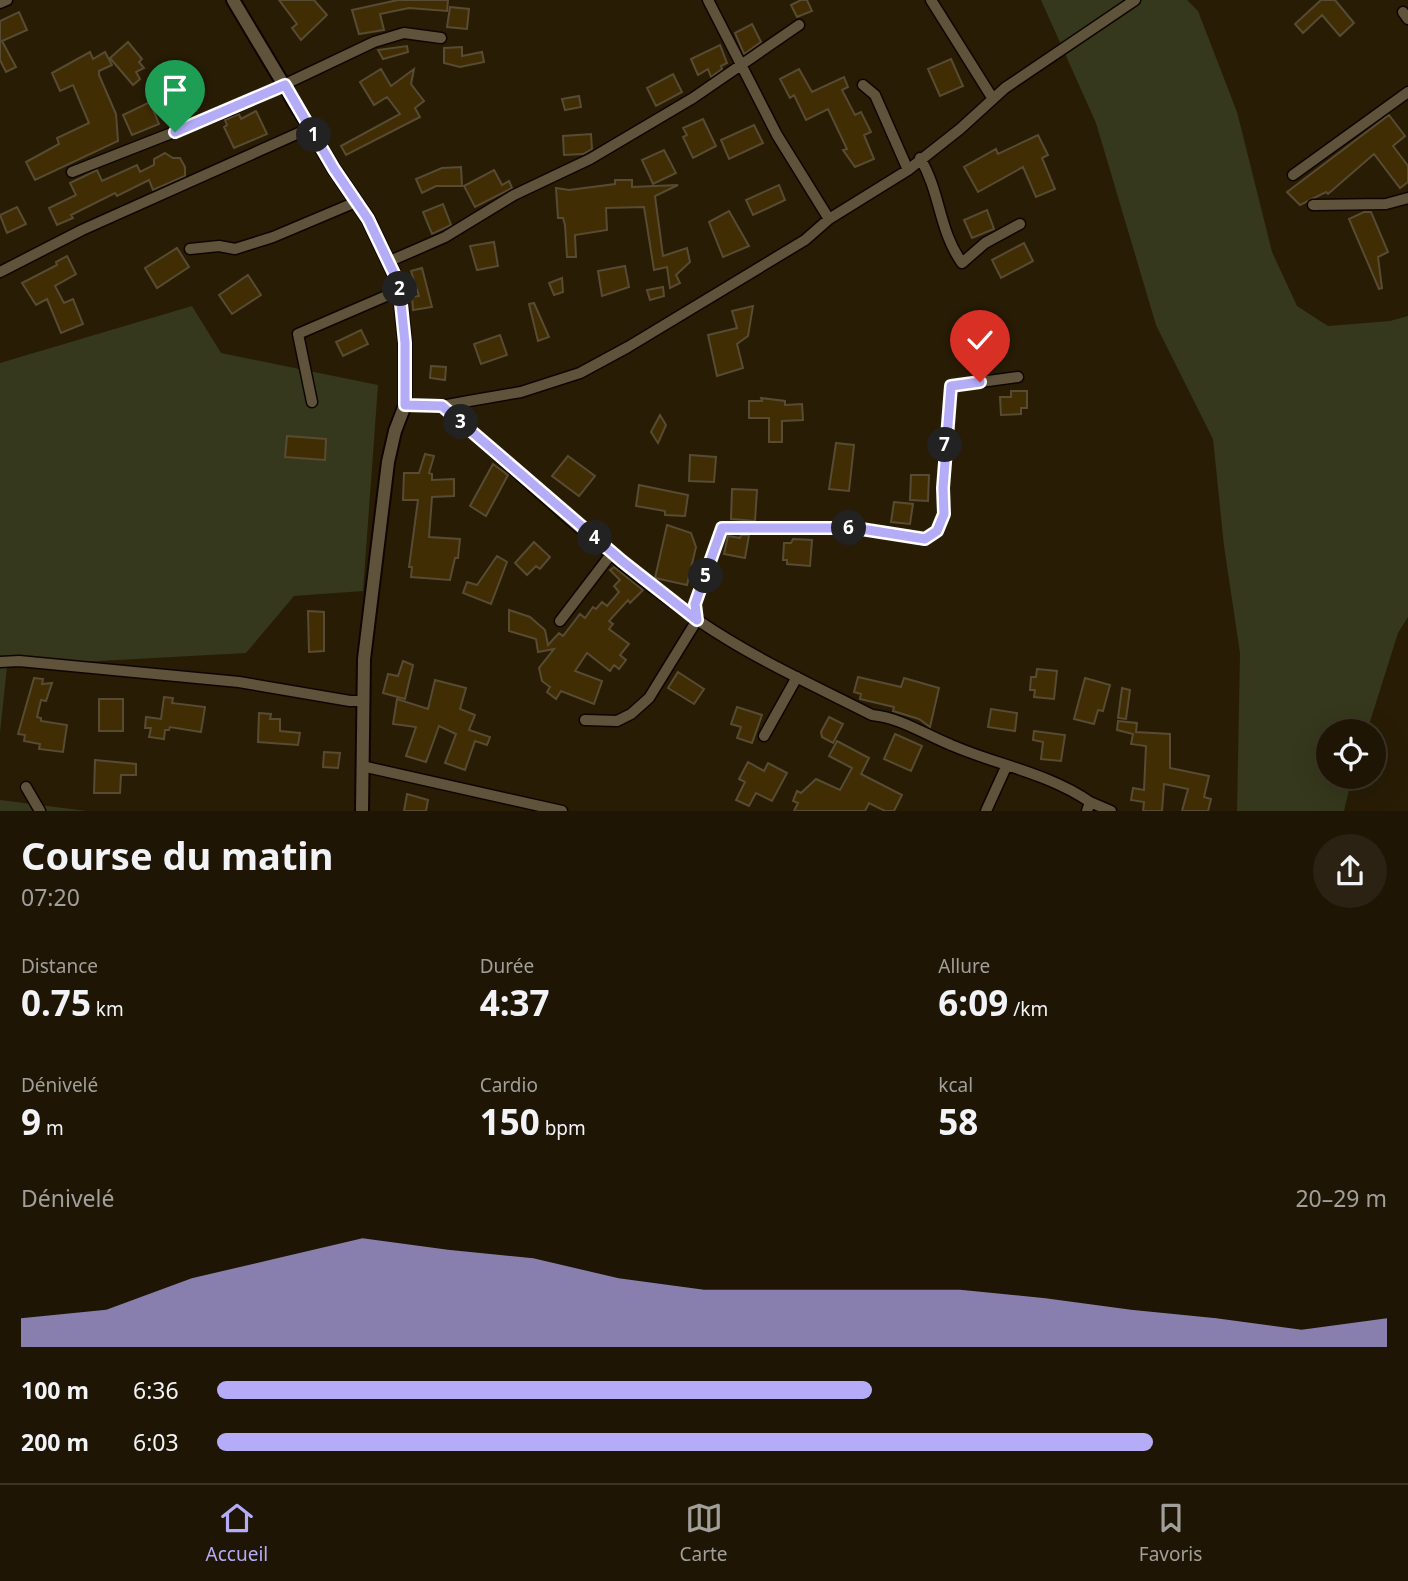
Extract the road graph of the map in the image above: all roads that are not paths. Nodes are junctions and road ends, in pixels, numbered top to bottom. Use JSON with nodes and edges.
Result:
{"nodes":[{"id":1,"x":7,"y":0,"type":"edge"},
{"id":2,"x":233,"y":0,"type":"edge"},
{"id":3,"x":708,"y":0,"type":"edge"},
{"id":4,"x":931,"y":0,"type":"edge"},
{"id":5,"x":1135,"y":0,"type":"edge"},
{"id":6,"x":0,"y":3,"type":"edge"},
{"id":7,"x":799,"y":25,"type":"dead end"},
{"id":8,"x":442,"y":38,"type":"dead end"},
{"id":9,"x":741,"y":63,"type":"junction"},
{"id":10,"x":285,"y":85,"type":"junction"},
{"id":11,"x":863,"y":85,"type":"dead end"},
{"id":12,"x":1408,"y":92,"type":"edge"},
{"id":13,"x":993,"y":99,"type":"junction"},
{"id":14,"x":310,"y":128,"type":"junction"},
{"id":15,"x":920,"y":158,"type":"junction"},
{"id":16,"x":908,"y":170,"type":"junction"},
{"id":17,"x":72,"y":172,"type":"dead end"},
{"id":18,"x":1293,"y":175,"type":"dead end"},
{"id":19,"x":1408,"y":198,"type":"edge"},
{"id":20,"x":356,"y":202,"type":"junction"},
{"id":21,"x":1313,"y":205,"type":"dead end"},
{"id":22,"x":829,"y":219,"type":"junction"},
{"id":23,"x":1020,"y":224,"type":"dead end"},
{"id":24,"x":190,"y":249,"type":"dead end"},
{"id":25,"x":390,"y":261,"type":"junction"},
{"id":26,"x":0,"y":272,"type":"edge"},
{"id":27,"x":400,"y":290,"type":"junction"},
{"id":28,"x":1018,"y":377,"type":"dead end"},
{"id":29,"x":312,"y":402,"type":"dead end"},
{"id":30,"x":405,"y":405,"type":"junction"},
{"id":31,"x":442,"y":406,"type":"junction"},
{"id":32,"x":612,"y":553,"type":"junction"},
{"id":33,"x":697,"y":620,"type":"junction"},
{"id":34,"x":560,"y":621,"type":"dead end"},
{"id":35,"x":0,"y":662,"type":"edge"},
{"id":36,"x":797,"y":677,"type":"junction"},
{"id":37,"x":363,"y":701,"type":"junction"},
{"id":38,"x":585,"y":720,"type":"dead end"},
{"id":39,"x":764,"y":736,"type":"dead end"},
{"id":40,"x":362,"y":766,"type":"junction"},
{"id":41,"x":1006,"y":767,"type":"junction"},
{"id":42,"x":26,"y":787,"type":"dead end"},
{"id":43,"x":1088,"y":807,"type":"edge"},
{"id":44,"x":529,"y":808,"type":"edge"},
{"id":45,"x":40,"y":811,"type":"edge"},
{"id":46,"x":362,"y":811,"type":"edge"},
{"id":47,"x":562,"y":811,"type":"edge"},
{"id":48,"x":986,"y":811,"type":"edge"},
{"id":49,"x":1111,"y":811,"type":"edge"}],
"edges":[{"from":1,"to":6,"type":"street"},
{"from":2,"to":10,"type":"street"},
{"from":3,"to":9,"type":"street"},
{"from":4,"to":13,"type":"street"},
{"from":5,"to":13,"type":"street"},
{"from":7,"to":9,"type":"street"},
{"from":8,"to":10,"type":"street"},
{"from":9,"to":22,"type":"street"},
{"from":9,"to":25,"type":"street"},
{"from":10,"to":14,"type":"street"},
{"from":10,"to":17,"type":"street"},
{"from":11,"to":16,"type":"street"},
{"from":12,"to":18,"type":"street"},
{"from":13,"to":15,"type":"street"},
{"from":14,"to":20,"type":"street"},
{"from":14,"to":26,"type":"street"},
{"from":15,"to":16,"type":"street"},
{"from":15,"to":23,"type":"street"},
{"from":16,"to":22,"type":"street"},
{"from":19,"to":21,"type":"street"},
{"from":20,"to":24,"type":"street"},
{"from":20,"to":25,"type":"street"},
{"from":22,"to":31,"type":"street"},
{"from":25,"to":27,"type":"street"},
{"from":27,"to":29,"type":"street"},
{"from":27,"to":30,"type":"street"},
{"from":28,"to":33,"type":"street"},
{"from":30,"to":31,"type":"street"},
{"from":30,"to":37,"type":"street"},
{"from":31,"to":32,"type":"street"},
{"from":32,"to":33,"type":"street"},
{"from":32,"to":34,"type":"street"},
{"from":33,"to":36,"type":"street"},
{"from":33,"to":38,"type":"street"},
{"from":35,"to":37,"type":"street"},
{"from":36,"to":39,"type":"street"},
{"from":36,"to":41,"type":"street"},
{"from":37,"to":40,"type":"street"},
{"from":40,"to":44,"type":"street"},
{"from":40,"to":46,"type":"street"},
{"from":41,"to":43,"type":"street"},
{"from":41,"to":48,"type":"street"},
{"from":42,"to":45,"type":"street"},
{"from":43,"to":49,"type":"street"},
{"from":44,"to":47,"type":"street"}]}
